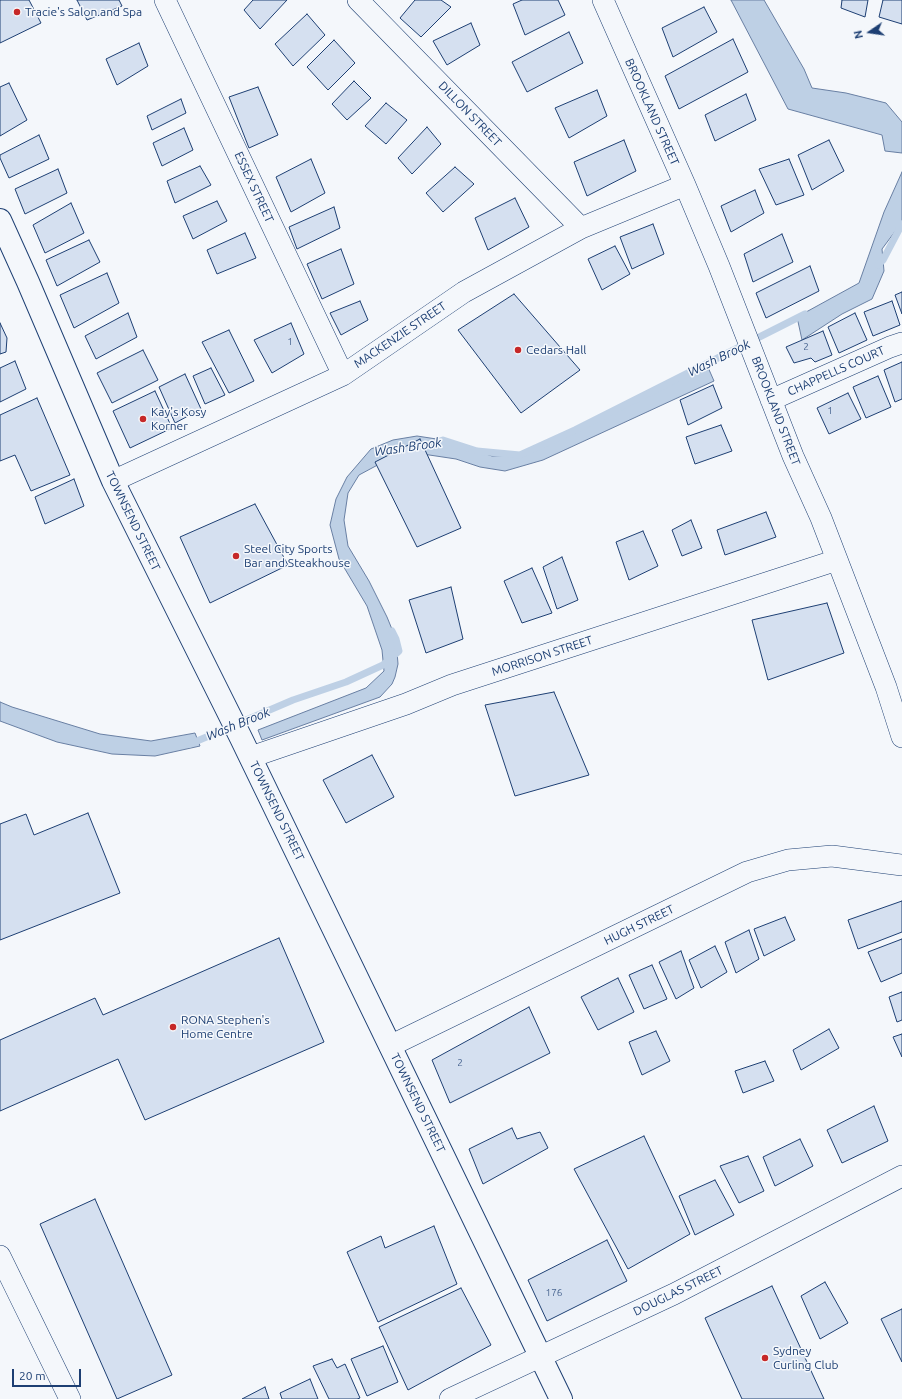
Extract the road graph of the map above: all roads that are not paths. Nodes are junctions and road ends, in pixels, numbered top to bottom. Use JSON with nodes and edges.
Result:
{"nodes":[{"id":1,"x":165,"y":0,"type":"edge"},
{"id":2,"x":358,"y":0,"type":"edge"},
{"id":3,"x":603,"y":0,"type":"edge"},
{"id":4,"x":685,"y":185,"type":"junction"},
{"id":5,"x":0,"y":220,"type":"edge"},
{"id":6,"x":581,"y":228,"type":"junction"},
{"id":7,"x":902,"y":343,"type":"edge"},
{"id":8,"x":343,"y":374,"type":"junction"},
{"id":9,"x":770,"y":400,"type":"junction"},
{"id":10,"x":113,"y":481,"type":"junction"},
{"id":11,"x":837,"y":560,"type":"junction"},
{"id":12,"x":902,"y":737,"type":"edge"},
{"id":13,"x":250,"y":757,"type":"junction"},
{"id":14,"x":902,"y":864,"type":"edge"},
{"id":15,"x":390,"y":1046,"type":"junction"},
{"id":16,"x":902,"y":1176,"type":"edge"},
{"id":17,"x":0,"y":1256,"type":"edge"},
{"id":18,"x":540,"y":1356,"type":"junction"},
{"id":19,"x":70,"y":1399,"type":"edge"},
{"id":20,"x":450,"y":1399,"type":"edge"},
{"id":21,"x":561,"y":1399,"type":"edge"}],
"edges":[{"from":1,"to":8,"type":"street","name":"ESSEX STREET"},
{"from":2,"to":6,"type":"street","name":"DILLON STREET"},
{"from":3,"to":4,"type":"street","name":"BROOKLAND STREET"},
{"from":4,"to":6,"type":"street","name":"MACKENZIE STREET"},
{"from":4,"to":9,"type":"street","name":"BROOKLAND STREET"},
{"from":5,"to":10,"type":"main road","name":"TOWNSEND STREET"},
{"from":6,"to":8,"type":"street","name":"MACKENZIE STREET"},
{"from":7,"to":9,"type":"street","name":"CHAPPELLS COURT"},
{"from":8,"to":10,"type":"street","name":"MACKENZIE STREET"},
{"from":9,"to":11,"type":"street","name":"BROOKLAND STREET"},
{"from":10,"to":13,"type":"main road","name":"TOWNSEND STREET"},
{"from":11,"to":12,"type":"street","name":"BROOKLAND STREET"},
{"from":11,"to":13,"type":"street","name":"MORRISON STREET"},
{"from":13,"to":15,"type":"main road","name":"TOWNSEND STREET"},
{"from":14,"to":15,"type":"street","name":"HUGH STREET"},
{"from":15,"to":18,"type":"main road","name":"TOWNSEND STREET"},
{"from":16,"to":18,"type":"street","name":"DOUGLAS STREET"},
{"from":17,"to":19,"type":"street"},
{"from":18,"to":20,"type":"street","name":"DOUGLAS STREET"},
{"from":18,"to":21,"type":"main road","name":"TOWNSEND STREET"}]}
